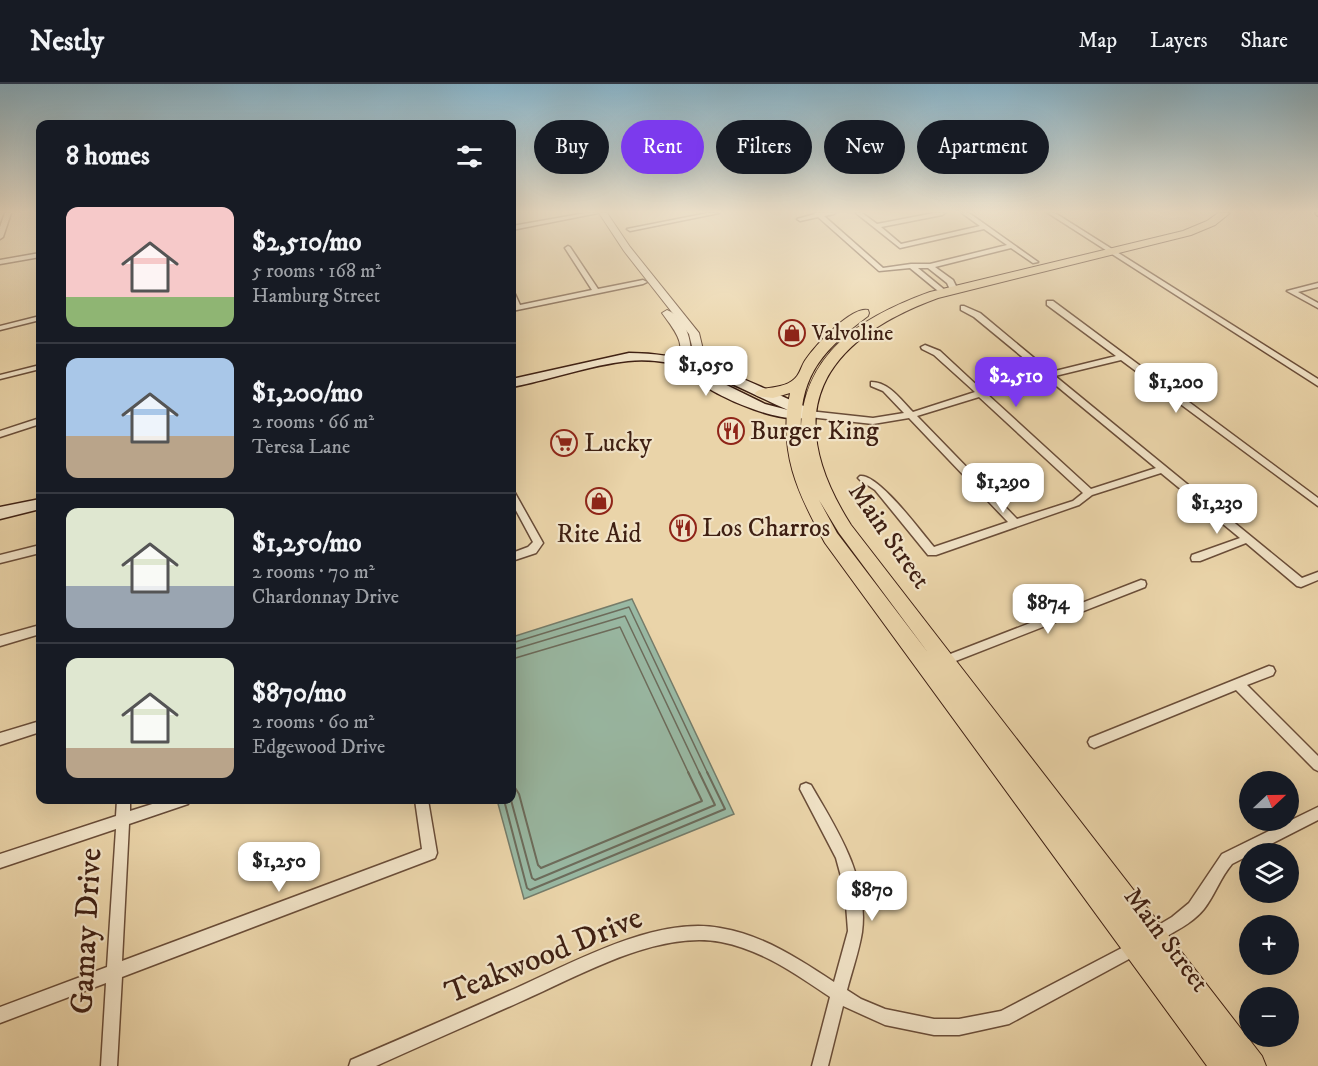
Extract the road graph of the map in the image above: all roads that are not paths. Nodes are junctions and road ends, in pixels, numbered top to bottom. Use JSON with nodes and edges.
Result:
{"nodes":[{"id":1,"x":18,"y":259,"type":"edge"},
{"id":2,"x":575,"y":259,"type":"edge"},
{"id":3,"x":626,"y":259,"type":"edge"},
{"id":4,"x":635,"y":259,"type":"edge"},
{"id":5,"x":868,"y":259,"type":"edge"},
{"id":6,"x":960,"y":259,"type":"edge"},
{"id":7,"x":1031,"y":259,"type":"edge"},
{"id":8,"x":1053,"y":259,"type":"edge"},
{"id":9,"x":1067,"y":259,"type":"edge"},
{"id":10,"x":1123,"y":259,"type":"edge"},
{"id":11,"x":0,"y":262,"type":"edge"},
{"id":12,"x":1035,"y":262,"type":"junction"},
{"id":13,"x":911,"y":266,"type":"junction"},
{"id":14,"x":930,"y":266,"type":"junction"},
{"id":15,"x":643,"y":282,"type":"junction"},
{"id":16,"x":1318,"y":285,"type":"edge"},
{"id":17,"x":946,"y":288,"type":"junction"},
{"id":18,"x":596,"y":291,"type":"junction"},
{"id":19,"x":1050,"y":303,"type":"dead end"},
{"id":20,"x":1318,"y":306,"type":"edge"},
{"id":21,"x":964,"y":308,"type":"dead end"},
{"id":22,"x":516,"y":309,"type":"edge"},
{"id":23,"x":36,"y":319,"type":"edge"},
{"id":24,"x":0,"y":328,"type":"edge"},
{"id":25,"x":925,"y":347,"type":"dead end"},
{"id":26,"x":1123,"y":357,"type":"junction"},
{"id":27,"x":36,"y":368,"type":"edge"},
{"id":28,"x":689,"y":368,"type":"junction"},
{"id":29,"x":1050,"y":375,"type":"junction"},
{"id":30,"x":0,"y":377,"type":"edge"},
{"id":31,"x":802,"y":380,"type":"junction"},
{"id":32,"x":516,"y":382,"type":"edge"},
{"id":33,"x":1318,"y":383,"type":"edge"},
{"id":34,"x":874,"y":384,"type":"dead end"},
{"id":35,"x":516,"y":392,"type":"edge"},
{"id":36,"x":762,"y":393,"type":"junction"},
{"id":37,"x":982,"y":394,"type":"junction"},
{"id":38,"x":798,"y":411,"type":"junction"},
{"id":39,"x":911,"y":415,"type":"junction"},
{"id":40,"x":36,"y":422,"type":"edge"},
{"id":41,"x":0,"y":434,"type":"edge"},
{"id":42,"x":1162,"y":468,"type":"junction"},
{"id":43,"x":863,"y":478,"type":"dead end"},
{"id":44,"x":1089,"y":494,"type":"junction"},
{"id":45,"x":36,"y":495,"type":"edge"},
{"id":46,"x":516,"y":502,"type":"edge"},
{"id":47,"x":0,"y":503,"type":"edge"},
{"id":48,"x":1318,"y":503,"type":"edge"},
{"id":49,"x":36,"y":505,"type":"edge"},
{"id":50,"x":0,"y":513,"type":"edge"},
{"id":51,"x":1015,"y":524,"type":"junction"},
{"id":52,"x":1247,"y":539,"type":"junction"},
{"id":53,"x":36,"y":550,"type":"edge"},
{"id":54,"x":516,"y":556,"type":"edge"},
{"id":55,"x":1196,"y":558,"type":"dead end"},
{"id":56,"x":0,"y":559,"type":"edge"},
{"id":57,"x":1318,"y":576,"type":"edge"},
{"id":58,"x":1141,"y":584,"type":"dead end"},
{"id":59,"x":36,"y":631,"type":"edge"},
{"id":60,"x":0,"y":641,"type":"edge"},
{"id":61,"x":944,"y":661,"type":"junction"},
{"id":62,"x":1269,"y":671,"type":"dead end"},
{"id":63,"x":1237,"y":683,"type":"junction"},
{"id":64,"x":36,"y":728,"type":"edge"},
{"id":65,"x":0,"y":739,"type":"edge"},
{"id":66,"x":1094,"y":742,"type":"dead end"},
{"id":67,"x":1318,"y":765,"type":"edge"},
{"id":68,"x":806,"y":789,"type":"dead end"},
{"id":69,"x":124,"y":804,"type":"edge"},
{"id":70,"x":171,"y":804,"type":"edge"},
{"id":71,"x":422,"y":804,"type":"edge"},
{"id":72,"x":1318,"y":813,"type":"edge"},
{"id":73,"x":122,"y":820,"type":"junction"},
{"id":74,"x":0,"y":861,"type":"edge"},
{"id":75,"x":1145,"y":942,"type":"junction"},
{"id":76,"x":113,"y":972,"type":"junction"},
{"id":77,"x":840,"y":994,"type":"junction"},
{"id":78,"x":0,"y":1015,"type":"edge"},
{"id":79,"x":109,"y":1066,"type":"edge"},
{"id":80,"x":357,"y":1066,"type":"edge"},
{"id":81,"x":820,"y":1066,"type":"edge"},
{"id":82,"x":1224,"y":1066,"type":"edge"},
{"id":83,"x":1252,"y":1066,"type":"edge"}],
"edges":[{"from":1,"to":11,"type":"street"},
{"from":2,"to":18,"type":"street"},
{"from":3,"to":15,"type":"street"},
{"from":4,"to":28,"type":"street"},
{"from":5,"to":13,"type":"street"},
{"from":6,"to":14,"type":"street"},
{"from":7,"to":12,"type":"street"},
{"from":8,"to":12,"type":"main road","name":"Main Street"},
{"from":9,"to":17,"type":"main road","name":"Main Street"},
{"from":10,"to":33,"type":"street"},
{"from":12,"to":17,"type":"main road","name":"Main Street"},
{"from":13,"to":14,"type":"street"},
{"from":13,"to":17,"type":"street"},
{"from":14,"to":17,"type":"street"},
{"from":15,"to":18,"type":"street"},
{"from":15,"to":28,"type":"street"},
{"from":16,"to":20,"type":"street"},
{"from":17,"to":31,"type":"main road","name":"Main Street"},
{"from":17,"to":38,"type":"main road","name":"Main Street"},
{"from":18,"to":22,"type":"street"},
{"from":19,"to":26,"type":"street"},
{"from":21,"to":29,"type":"street"},
{"from":23,"to":24,"type":"street"},
{"from":25,"to":37,"type":"street"},
{"from":26,"to":29,"type":"street"},
{"from":26,"to":48,"type":"street"},
{"from":27,"to":30,"type":"street"},
{"from":28,"to":32,"type":"main road"},
{"from":28,"to":35,"type":"main road"},
{"from":28,"to":36,"type":"main road"},
{"from":28,"to":38,"type":"main road"},
{"from":29,"to":37,"type":"street"},
{"from":29,"to":42,"type":"street"},
{"from":31,"to":36,"type":"main road"},
{"from":31,"to":38,"type":"main road","name":"Main Street"},
{"from":34,"to":39,"type":"street"},
{"from":36,"to":38,"type":"main road"},
{"from":37,"to":39,"type":"street"},
{"from":37,"to":44,"type":"street"},
{"from":38,"to":39,"type":"street"},
{"from":38,"to":61,"type":"main road","name":"Main Street"},
{"from":38,"to":75,"type":"main road","name":"Main Street"},
{"from":39,"to":51,"type":"street"},
{"from":40,"to":41,"type":"street"},
{"from":42,"to":44,"type":"street"},
{"from":42,"to":52,"type":"street"},
{"from":43,"to":51,"type":"street"},
{"from":44,"to":51,"type":"street"},
{"from":45,"to":47,"type":"main road"},
{"from":46,"to":54,"type":"street"},
{"from":49,"to":50,"type":"main road"},
{"from":52,"to":55,"type":"street"},
{"from":52,"to":57,"type":"street"},
{"from":53,"to":56,"type":"street"},
{"from":58,"to":61,"type":"street"},
{"from":59,"to":60,"type":"street"},
{"from":61,"to":75,"type":"main road","name":"Main Street"},
{"from":62,"to":63,"type":"street"},
{"from":63,"to":66,"type":"street"},
{"from":63,"to":67,"type":"street"},
{"from":64,"to":65,"type":"street"},
{"from":68,"to":77,"type":"street"},
{"from":69,"to":73,"type":"street","name":"Gamay Drive"},
{"from":70,"to":73,"type":"street"},
{"from":71,"to":76,"type":"street"},
{"from":72,"to":75,"type":"street","name":"Teakwood Drive"},
{"from":73,"to":74,"type":"street"},
{"from":73,"to":76,"type":"street","name":"Gamay Drive"},
{"from":75,"to":77,"type":"street","name":"Teakwood Drive"},
{"from":75,"to":82,"type":"main road","name":"Main Street"},
{"from":75,"to":83,"type":"main road","name":"Main Street"},
{"from":76,"to":78,"type":"street"},
{"from":76,"to":79,"type":"street","name":"Gamay Drive"},
{"from":77,"to":80,"type":"street","name":"Teakwood Drive"},
{"from":77,"to":81,"type":"street"}]}
